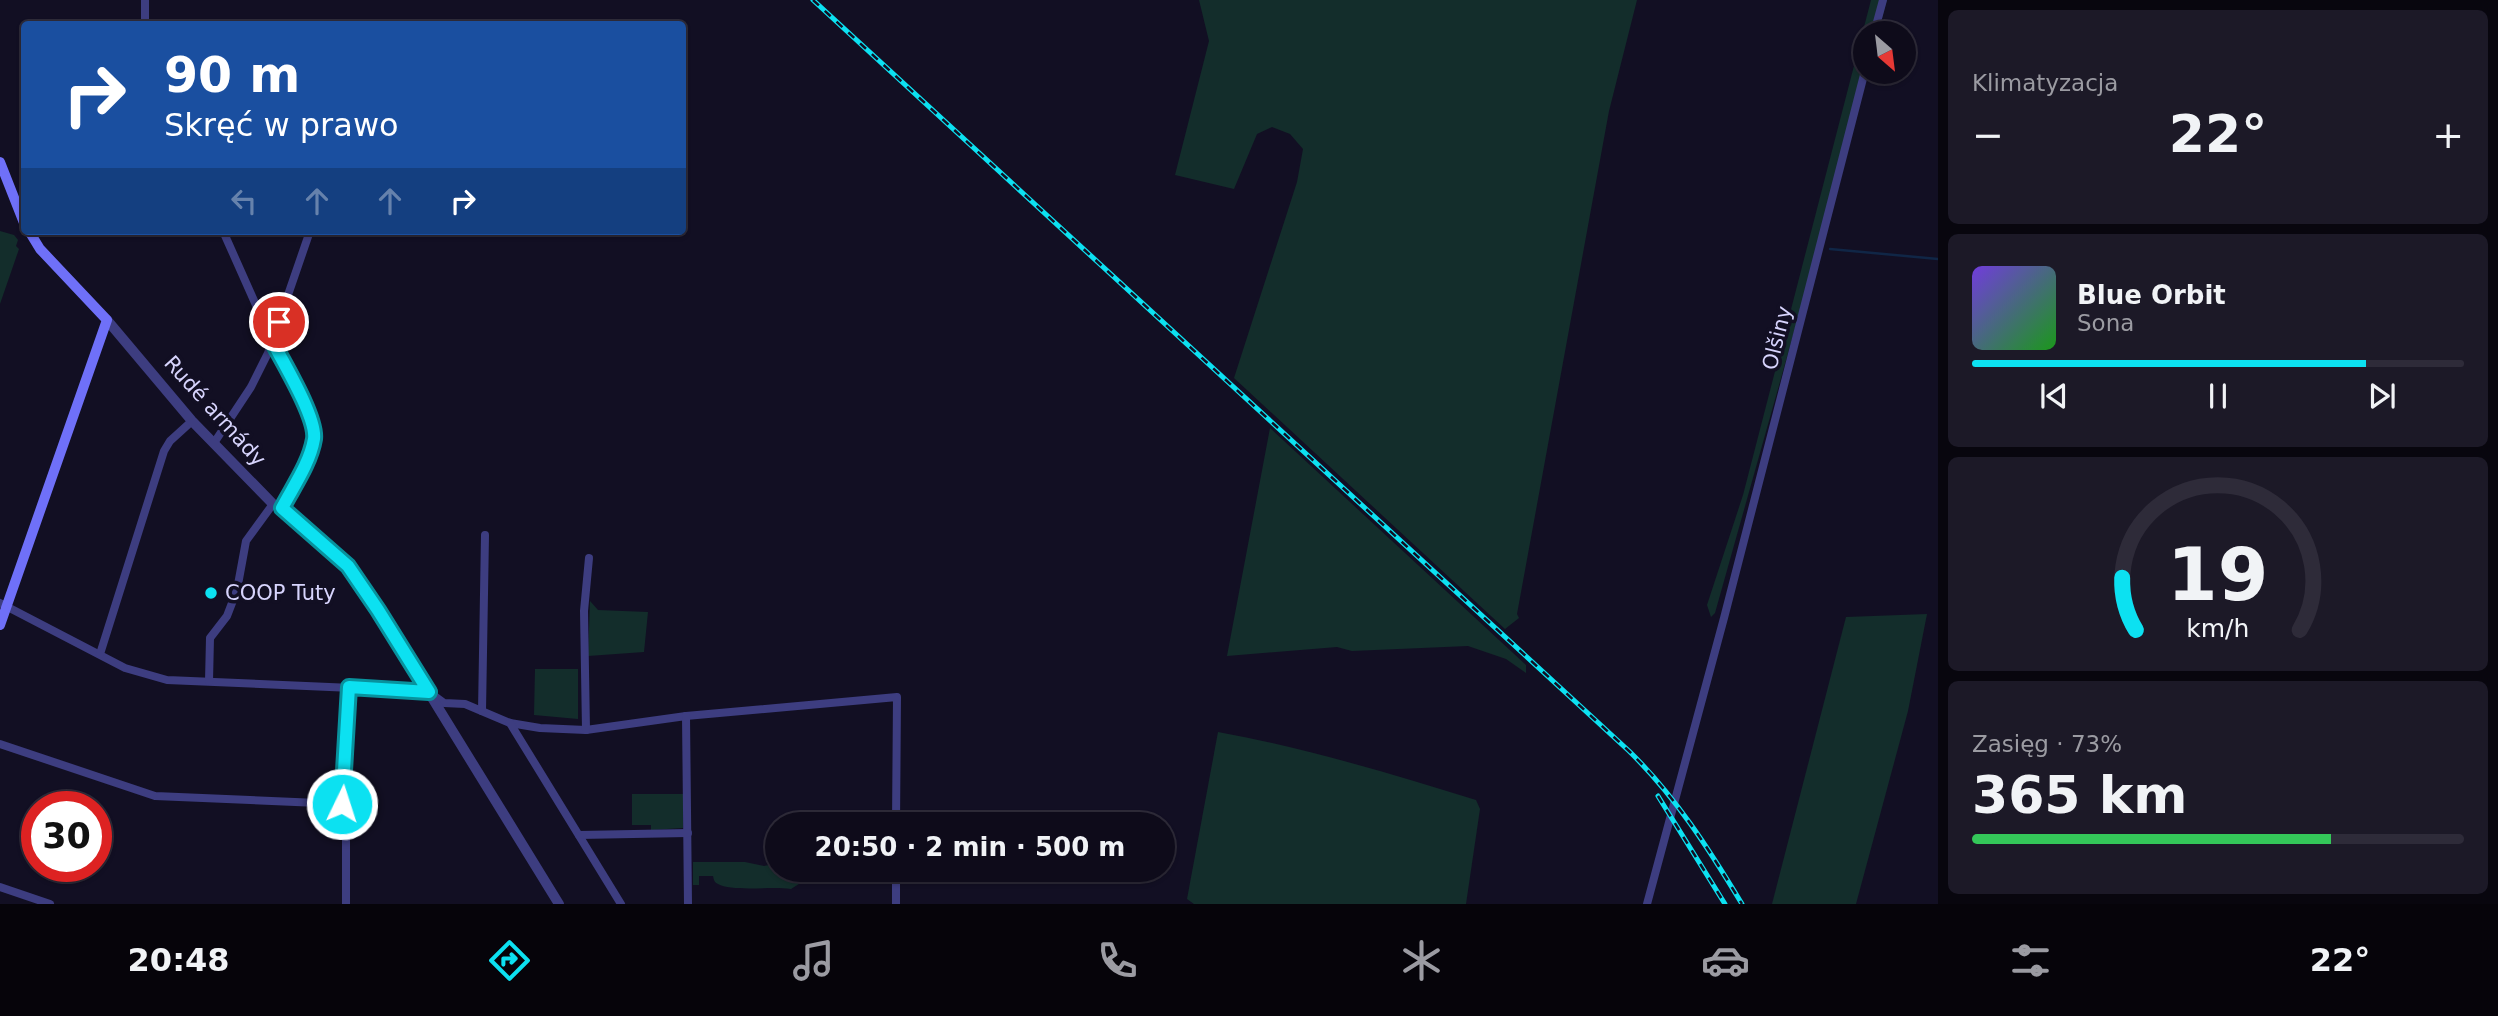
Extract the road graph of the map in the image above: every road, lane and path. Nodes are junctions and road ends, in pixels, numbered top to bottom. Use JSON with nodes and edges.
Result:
{"nodes":[{"id":1,"x":145,"y":0,"type":"edge"},
{"id":2,"x":1883,"y":0,"type":"edge"},
{"id":3,"x":145,"y":21,"type":"edge"},
{"id":4,"x":1877,"y":21,"type":"edge"},
{"id":5,"x":1862,"y":84,"type":"edge"},
{"id":6,"x":0,"y":162,"type":"edge"},
{"id":7,"x":21,"y":215,"type":"edge"},
{"id":8,"x":31,"y":235,"type":"edge"},
{"id":9,"x":224,"y":235,"type":"edge"},
{"id":10,"x":309,"y":235,"type":"edge"},
{"id":11,"x":107,"y":320,"type":"junction"},
{"id":12,"x":272,"y":341,"type":"junction"},
{"id":13,"x":192,"y":421,"type":"junction"},
{"id":14,"x":214,"y":443,"type":"junction"},
{"id":15,"x":278,"y":506,"type":"junction"},
{"id":16,"x":485,"y":536,"type":"dead end"},
{"id":17,"x":589,"y":558,"type":"dead end"},
{"id":18,"x":3,"y":604,"type":"edge"},
{"id":19,"x":0,"y":625,"type":"edge"},
{"id":20,"x":100,"y":654,"type":"junction"},
{"id":21,"x":209,"y":681,"type":"junction"},
{"id":22,"x":349,"y":687,"type":"junction"},
{"id":23,"x":429,"y":692,"type":"junction"},
{"id":24,"x":482,"y":712,"type":"junction"},
{"id":25,"x":686,"y":716,"type":"junction"},
{"id":26,"x":510,"y":723,"type":"junction"},
{"id":27,"x":586,"y":730,"type":"junction"},
{"id":28,"x":0,"y":744,"type":"edge"},
{"id":29,"x":342,"y":804,"type":"junction"},
{"id":30,"x":897,"y":812,"type":"edge"},
{"id":31,"x":688,"y":833,"type":"junction"},
{"id":32,"x":579,"y":835,"type":"junction"},
{"id":33,"x":896,"y":882,"type":"edge"},
{"id":34,"x":0,"y":887,"type":"edge"},
{"id":35,"x":50,"y":904,"type":"edge"},
{"id":36,"x":346,"y":904,"type":"edge"},
{"id":37,"x":559,"y":904,"type":"edge"},
{"id":38,"x":621,"y":904,"type":"edge"},
{"id":39,"x":688,"y":904,"type":"edge"},
{"id":40,"x":896,"y":904,"type":"edge"},
{"id":41,"x":1647,"y":904,"type":"edge"}],
"edges":[{"from":1,"to":3,"type":"street"},
{"from":2,"to":4,"type":"street"},
{"from":5,"to":41,"type":"street","name":"Olšiny"},
{"from":6,"to":7,"type":"main road"},
{"from":8,"to":11,"type":"main road","name":"Rudé armády"},
{"from":9,"to":12,"type":"street"},
{"from":10,"to":12,"type":"street"},
{"from":11,"to":13,"type":"street","name":"Rudé armády"},
{"from":11,"to":18,"type":"main road"},
{"from":12,"to":14,"type":"street"},
{"from":12,"to":15,"type":"street"},
{"from":13,"to":14,"type":"street","name":"Rudé armády"},
{"from":13,"to":20,"type":"street"},
{"from":14,"to":15,"type":"street","name":"Rudé armády"},
{"from":15,"to":21,"type":"street"},
{"from":15,"to":23,"type":"street","name":"Rudé armády"},
{"from":16,"to":24,"type":"street"},
{"from":17,"to":27,"type":"street"},
{"from":18,"to":19,"type":"main road"},
{"from":18,"to":20,"type":"street"},
{"from":20,"to":21,"type":"street"},
{"from":21,"to":22,"type":"street"},
{"from":22,"to":23,"type":"street"},
{"from":22,"to":29,"type":"street"},
{"from":23,"to":24,"type":"street"},
{"from":23,"to":37,"type":"street","name":"Rudé armády"},
{"from":24,"to":26,"type":"street"},
{"from":25,"to":27,"type":"street"},
{"from":25,"to":30,"type":"street"},
{"from":25,"to":31,"type":"street"},
{"from":26,"to":27,"type":"street"},
{"from":26,"to":32,"type":"street"},
{"from":28,"to":29,"type":"street"},
{"from":29,"to":36,"type":"street"},
{"from":31,"to":32,"type":"street"},
{"from":31,"to":39,"type":"street"},
{"from":32,"to":38,"type":"street"},
{"from":33,"to":40,"type":"street"},
{"from":34,"to":35,"type":"street"}]}
